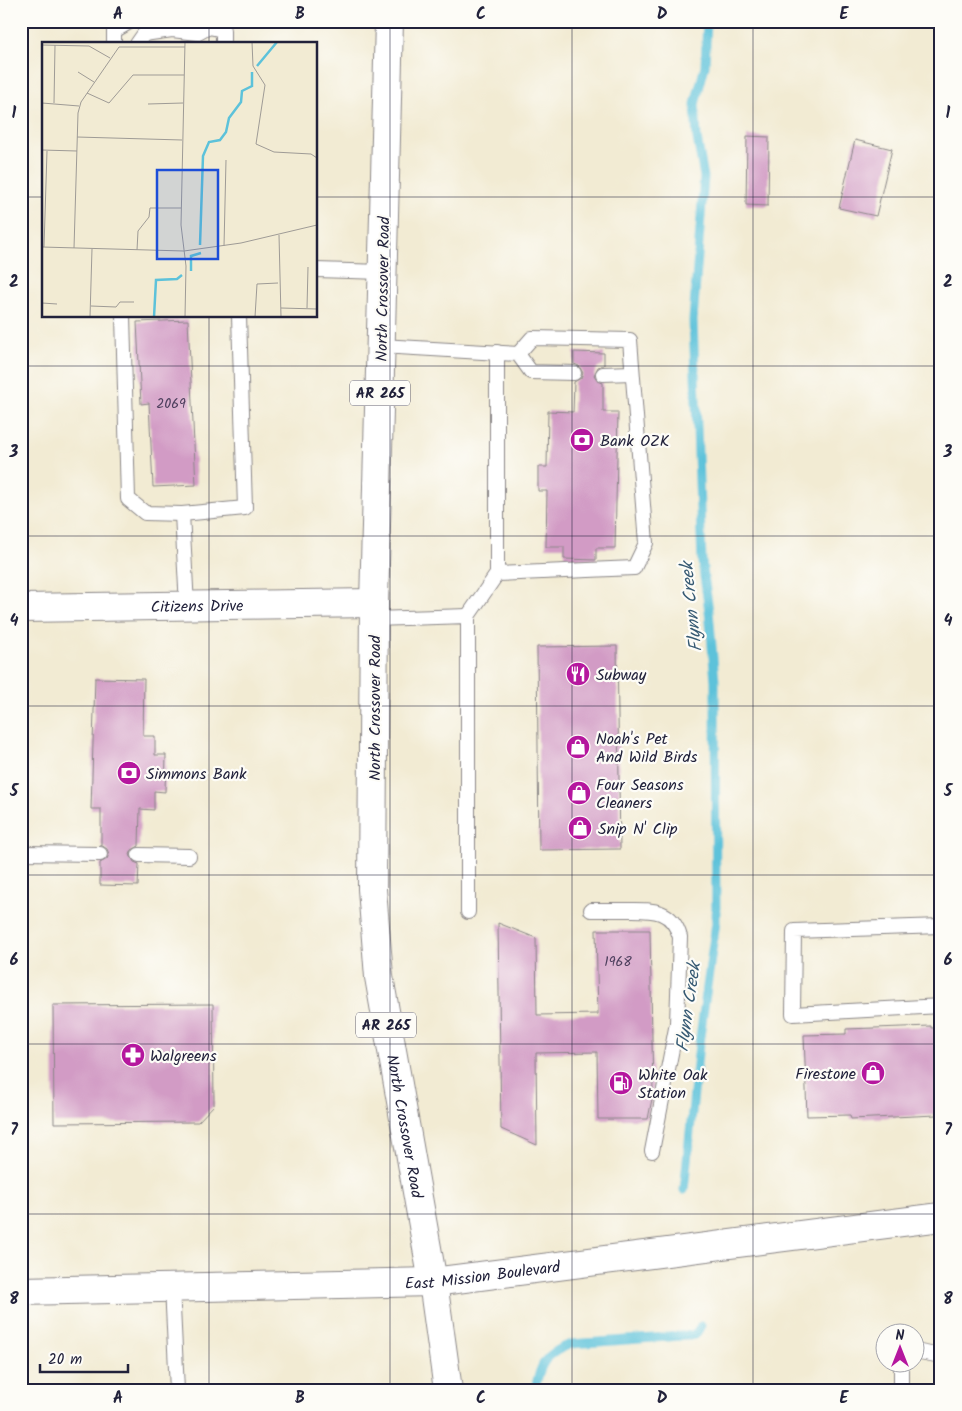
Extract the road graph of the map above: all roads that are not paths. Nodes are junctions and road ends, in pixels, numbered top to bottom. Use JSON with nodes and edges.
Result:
{"nodes":[{"id":1,"x":131,"y":21,"type":"edge"},
{"id":2,"x":389,"y":21,"type":"edge"},
{"id":3,"x":206,"y":24,"type":"edge"},
{"id":4,"x":114,"y":42,"type":"edge"},
{"id":5,"x":138,"y":42,"type":"edge"},
{"id":6,"x":223,"y":42,"type":"edge"},
{"id":7,"x":318,"y":270,"type":"edge"},
{"id":8,"x":383,"y":272,"type":"junction"},
{"id":9,"x":123,"y":318,"type":"edge"},
{"id":10,"x":240,"y":318,"type":"edge"},
{"id":11,"x":381,"y":346,"type":"junction"},
{"id":12,"x":497,"y":352,"type":"junction"},
{"id":13,"x":518,"y":354,"type":"junction"},
{"id":14,"x":574,"y":373,"type":"dead end"},
{"id":15,"x":632,"y":373,"type":"junction"},
{"id":16,"x":604,"y":374,"type":"dead end"},
{"id":17,"x":182,"y":514,"type":"junction"},
{"id":18,"x":497,"y":574,"type":"junction"},
{"id":19,"x":187,"y":606,"type":"junction"},
{"id":20,"x":21,"y":608,"type":"edge"},
{"id":21,"x":374,"y":611,"type":"junction"},
{"id":22,"x":468,"y":616,"type":"junction"},
{"id":23,"x":21,"y":853,"type":"edge"},
{"id":24,"x":100,"y":854,"type":"dead end"},
{"id":25,"x":139,"y":854,"type":"dead end"},
{"id":26,"x":189,"y":856,"type":"dead end"},
{"id":27,"x":591,"y":910,"type":"dead end"},
{"id":28,"x":468,"y":912,"type":"dead end"},
{"id":29,"x":941,"y":926,"type":"edge"},
{"id":30,"x":941,"y":1006,"type":"edge"},
{"id":31,"x":652,"y":1151,"type":"dead end"},
{"id":32,"x":941,"y":1217,"type":"edge"},
{"id":33,"x":432,"y":1282,"type":"junction"},
{"id":34,"x":172,"y":1287,"type":"junction"},
{"id":35,"x":21,"y":1291,"type":"edge"},
{"id":36,"x":924,"y":1353,"type":"edge"},
{"id":37,"x":941,"y":1356,"type":"edge"},
{"id":38,"x":901,"y":1374,"type":"edge"},
{"id":39,"x":177,"y":1390,"type":"edge"},
{"id":40,"x":448,"y":1390,"type":"edge"},
{"id":41,"x":901,"y":1390,"type":"edge"}],
"edges":[{"from":1,"to":4,"type":"lane"},
{"from":2,"to":8,"type":"main road","name":"North Crossover Road","number":"AR 265"},
{"from":3,"to":5,"type":"lane"},
{"from":3,"to":6,"type":"lane"},
{"from":7,"to":8,"type":"lane"},
{"from":8,"to":11,"type":"main road","name":"North Crossover Road","number":"AR 265"},
{"from":9,"to":17,"type":"lane"},
{"from":10,"to":17,"type":"lane"},
{"from":11,"to":12,"type":"lane"},
{"from":11,"to":21,"type":"main road","name":"North Crossover Road","number":"AR 265"},
{"from":12,"to":13,"type":"lane"},
{"from":12,"to":18,"type":"lane"},
{"from":13,"to":14,"type":"lane"},
{"from":13,"to":15,"type":"lane"},
{"from":15,"to":16,"type":"lane"},
{"from":15,"to":18,"type":"lane"},
{"from":17,"to":19,"type":"lane"},
{"from":18,"to":22,"type":"lane"},
{"from":19,"to":20,"type":"main road","name":"Citizens Drive"},
{"from":19,"to":21,"type":"main road","name":"Citizens Drive"},
{"from":21,"to":22,"type":"lane"},
{"from":21,"to":33,"type":"main road","name":"North Crossover Road","number":"AR 265"},
{"from":22,"to":28,"type":"lane"},
{"from":23,"to":24,"type":"lane"},
{"from":25,"to":26,"type":"lane"},
{"from":27,"to":31,"type":"lane"},
{"from":29,"to":30,"type":"lane"},
{"from":32,"to":33,"type":"main road","name":"East Mission Boulevard"},
{"from":33,"to":34,"type":"main road","name":"East Mission Boulevard"},
{"from":33,"to":40,"type":"main road","name":"North Crossover Road","number":"AR 265"},
{"from":34,"to":35,"type":"main road","name":"East Mission Boulevard"},
{"from":34,"to":39,"type":"lane"},
{"from":36,"to":37,"type":"lane"},
{"from":38,"to":41,"type":"lane"}]}
